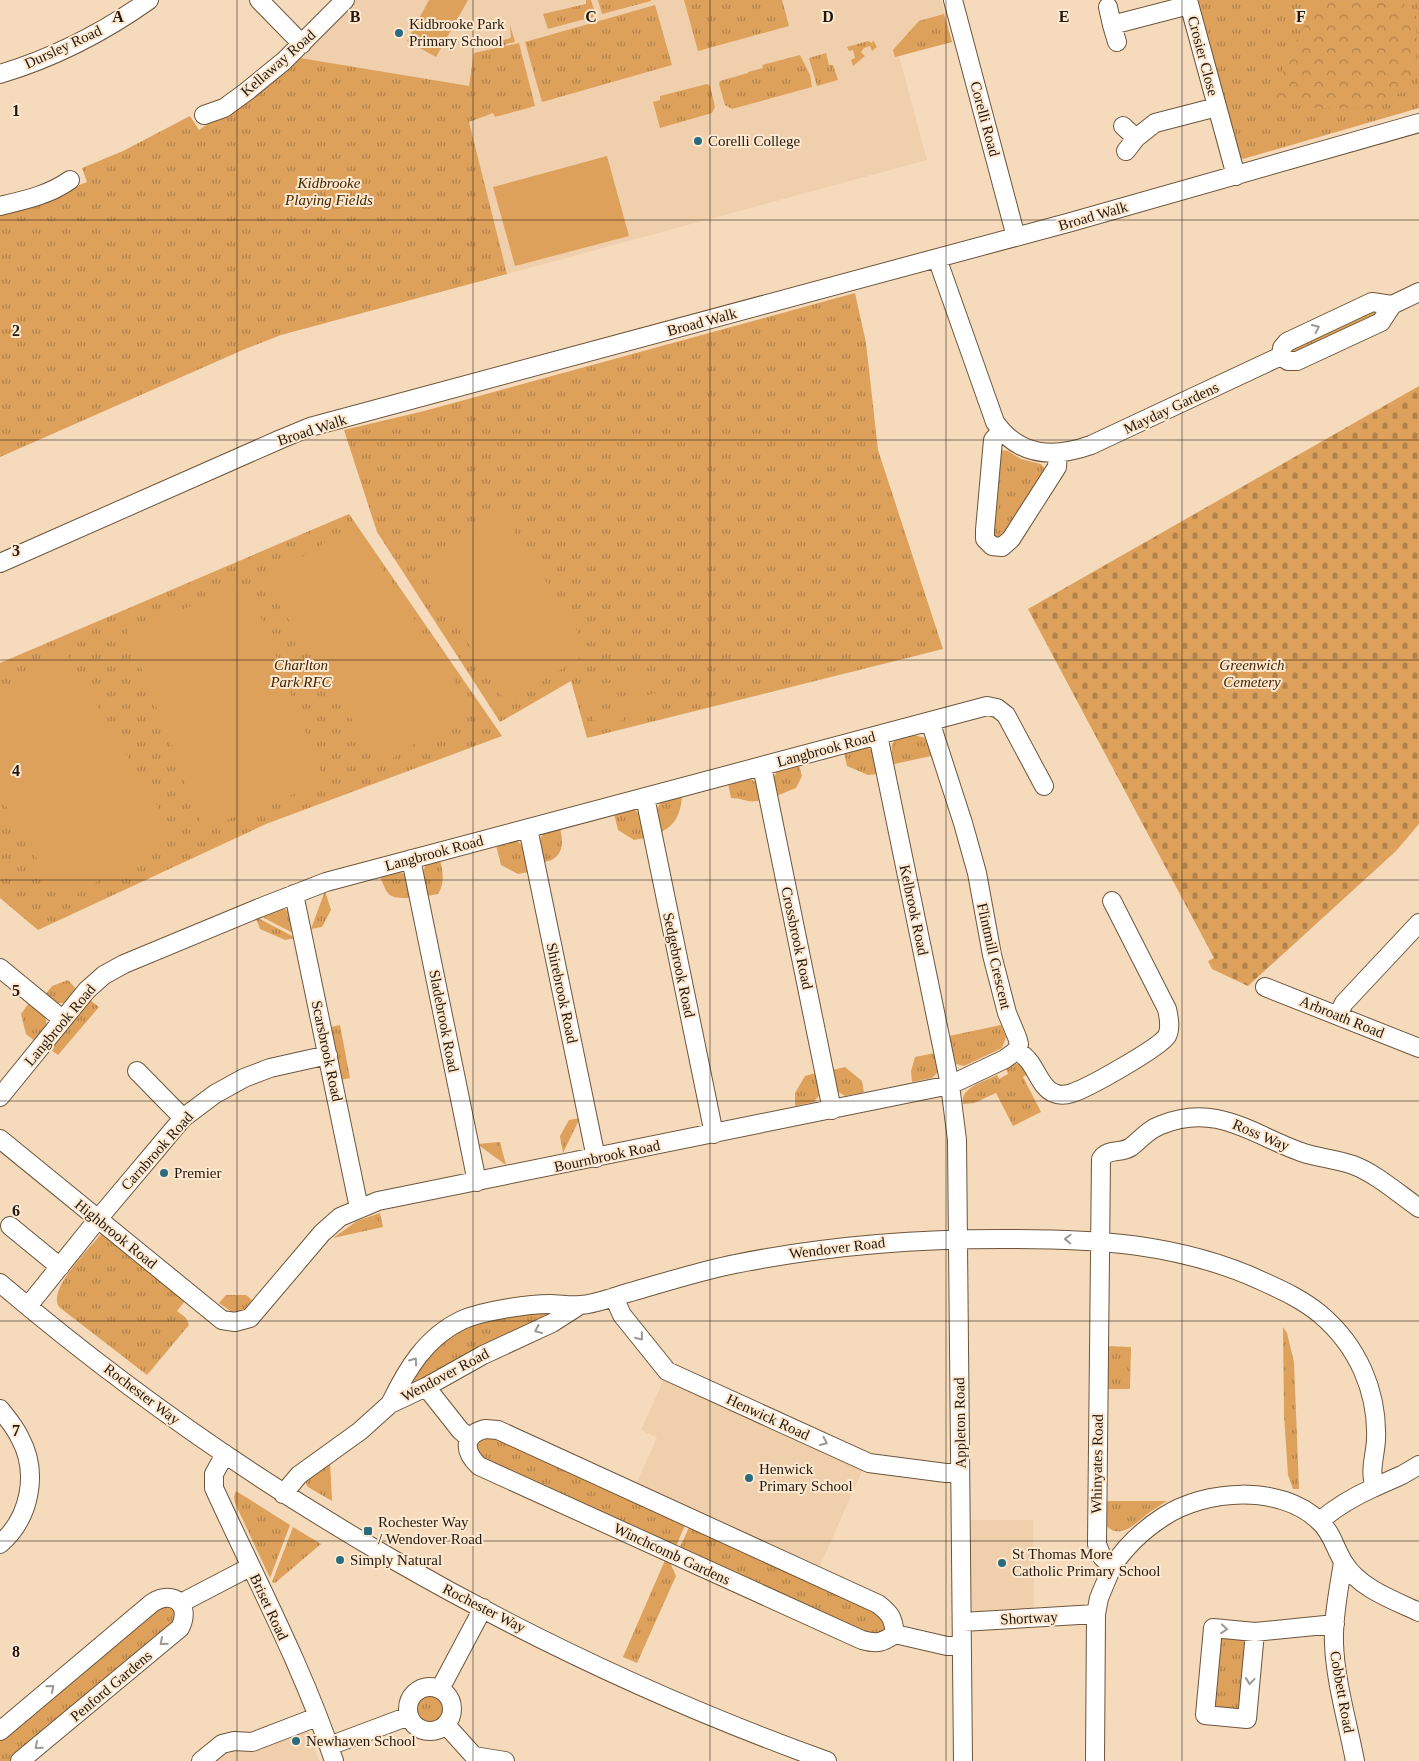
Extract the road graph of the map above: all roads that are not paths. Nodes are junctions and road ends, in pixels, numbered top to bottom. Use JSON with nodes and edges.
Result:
{"nodes":[{"id":1,"x":149,"y":0,"type":"edge"},
{"id":2,"x":259,"y":0,"type":"edge"},
{"id":3,"x":345,"y":0,"type":"edge"},
{"id":4,"x":953,"y":0,"type":"edge"},
{"id":5,"x":1188,"y":2,"type":"edge"},
{"id":6,"x":1108,"y":7,"type":"dead end"},
{"id":7,"x":302,"y":44,"type":"junction"},
{"id":8,"x":0,"y":74,"type":"edge"},
{"id":9,"x":1217,"y":107,"type":"junction"},
{"id":10,"x":204,"y":115,"type":"dead end"},
{"id":11,"x":1419,"y":123,"type":"edge"},
{"id":12,"x":1128,"y":138,"type":"dead end"},
{"id":13,"x":1236,"y":176,"type":"junction"},
{"id":14,"x":70,"y":180,"type":"dead end"},
{"id":15,"x":0,"y":206,"type":"edge"},
{"id":16,"x":1016,"y":237,"type":"junction"},
{"id":17,"x":936,"y":258,"type":"junction"},
{"id":18,"x":1419,"y":292,"type":"edge"},
{"id":19,"x":1001,"y":431,"type":"junction"},
{"id":20,"x":1058,"y":452,"type":"junction"},
{"id":21,"x":0,"y":563,"type":"edge"},
{"id":22,"x":930,"y":721,"type":"junction"},
{"id":23,"x":878,"y":735,"type":"junction"},
{"id":24,"x":762,"y":766,"type":"junction"},
{"id":25,"x":1044,"y":786,"type":"dead end"},
{"id":26,"x":645,"y":797,"type":"junction"},
{"id":27,"x":528,"y":828,"type":"junction"},
{"id":28,"x":411,"y":859,"type":"junction"},
{"id":29,"x":294,"y":894,"type":"junction"},
{"id":30,"x":1112,"y":901,"type":"dead end"},
{"id":31,"x":1419,"y":923,"type":"edge"},
{"id":32,"x":0,"y":968,"type":"edge"},
{"id":33,"x":1264,"y":986,"type":"dead end"},
{"id":34,"x":1338,"y":1015,"type":"junction"},
{"id":35,"x":62,"y":1019,"type":"junction"},
{"id":36,"x":1419,"y":1048,"type":"edge"},
{"id":37,"x":1017,"y":1050,"type":"junction"},
{"id":38,"x":328,"y":1055,"type":"junction"},
{"id":39,"x":137,"y":1071,"type":"dead end"},
{"id":40,"x":950,"y":1085,"type":"junction"},
{"id":41,"x":0,"y":1097,"type":"edge"},
{"id":42,"x":832,"y":1110,"type":"junction"},
{"id":43,"x":183,"y":1118,"type":"junction"},
{"id":44,"x":714,"y":1134,"type":"junction"},
{"id":45,"x":0,"y":1139,"type":"edge"},
{"id":46,"x":596,"y":1158,"type":"junction"},
{"id":47,"x":1101,"y":1159,"type":"joint"},
{"id":48,"x":477,"y":1182,"type":"junction"},
{"id":49,"x":359,"y":1208,"type":"junction"},
{"id":50,"x":1419,"y":1208,"type":"edge"},
{"id":51,"x":98,"y":1219,"type":"junction"},
{"id":52,"x":10,"y":1226,"type":"dead end"},
{"id":53,"x":958,"y":1239,"type":"junction"},
{"id":54,"x":1100,"y":1240,"type":"junction"},
{"id":55,"x":60,"y":1267,"type":"junction"},
{"id":56,"x":0,"y":1283,"type":"edge"},
{"id":57,"x":614,"y":1297,"type":"junction"},
{"id":58,"x":580,"y":1305,"type":"junction"},
{"id":59,"x":28,"y":1306,"type":"junction"},
{"id":60,"x":235,"y":1322,"type":"joint"},
{"id":61,"x":426,"y":1387,"type":"junction"},
{"id":62,"x":390,"y":1404,"type":"junction"},
{"id":63,"x":0,"y":1409,"type":"edge"},
{"id":64,"x":469,"y":1438,"type":"junction"},
{"id":65,"x":224,"y":1454,"type":"junction"},
{"id":66,"x":1419,"y":1465,"type":"edge"},
{"id":67,"x":960,"y":1473,"type":"junction"},
{"id":68,"x":1375,"y":1487,"type":"junction"},
{"id":69,"x":284,"y":1494,"type":"junction"},
{"id":70,"x":1320,"y":1521,"type":"junction"},
{"id":71,"x":0,"y":1544,"type":"edge"},
{"id":72,"x":1343,"y":1562,"type":"junction"},
{"id":73,"x":250,"y":1567,"type":"junction"},
{"id":74,"x":1112,"y":1567,"type":"junction"},
{"id":75,"x":181,"y":1603,"type":"junction"},
{"id":76,"x":482,"y":1608,"type":"junction"},
{"id":77,"x":1419,"y":1612,"type":"edge"},
{"id":78,"x":1096,"y":1614,"type":"junction"},
{"id":79,"x":962,"y":1622,"type":"junction"},
{"id":80,"x":1334,"y":1624,"type":"junction"},
{"id":81,"x":1255,"y":1632,"type":"junction"},
{"id":82,"x":895,"y":1634,"type":"junction"},
{"id":83,"x":962,"y":1646,"type":"junction"},
{"id":84,"x":440,"y":1689,"type":"junction"},
{"id":85,"x":409,"y":1716,"type":"junction"},
{"id":86,"x":317,"y":1717,"type":"junction"},
{"id":87,"x":446,"y":1726,"type":"junction"},
{"id":88,"x":0,"y":1731,"type":"edge"},
{"id":89,"x":332,"y":1753,"type":"edge"},
{"id":90,"x":794,"y":1755,"type":"edge"},
{"id":91,"x":475,"y":1758,"type":"edge"},
{"id":92,"x":20,"y":1761,"type":"edge"},
{"id":93,"x":201,"y":1761,"type":"edge"},
{"id":94,"x":505,"y":1761,"type":"edge"},
{"id":95,"x":826,"y":1761,"type":"edge"},
{"id":96,"x":963,"y":1761,"type":"edge"},
{"id":97,"x":1095,"y":1761,"type":"edge"},
{"id":98,"x":1355,"y":1761,"type":"edge"}],
"edges":[{"from":1,"to":8,"type":"street","name":"Dursley Road"},
{"from":2,"to":7,"type":"street"},
{"from":3,"to":7,"type":"street","name":"Kellaway Road"},
{"from":4,"to":16,"type":"street","name":"Corelli Road"},
{"from":5,"to":6,"type":"street","name":"Crosier Close"},
{"from":5,"to":9,"type":"street","name":"Crosier Close"},
{"from":7,"to":10,"type":"street","name":"Kellaway Road"},
{"from":9,"to":12,"type":"street","name":"Crosier Close"},
{"from":9,"to":13,"type":"street","name":"Crosier Close"},
{"from":11,"to":13,"type":"street","name":"Broad Walk"},
{"from":13,"to":16,"type":"street","name":"Broad Walk"},
{"from":14,"to":15,"type":"street"},
{"from":16,"to":17,"type":"street","name":"Broad Walk"},
{"from":17,"to":19,"type":"street","name":"Mayday Gardens"},
{"from":17,"to":21,"type":"street","name":"Broad Walk"},
{"from":18,"to":20,"type":"street","name":"Mayday Gardens"},
{"from":19,"to":20,"type":"street","name":"Mayday Gardens"},
{"from":19,"to":20,"type":"street"},
{"from":22,"to":23,"type":"street","name":"Langbrook Road"},
{"from":22,"to":25,"type":"street"},
{"from":22,"to":37,"type":"street","name":"Flintmill Crescent"},
{"from":23,"to":24,"type":"street","name":"Langbrook Road"},
{"from":23,"to":40,"type":"street","name":"Kelbrook Road"},
{"from":24,"to":26,"type":"street","name":"Langbrook Road"},
{"from":24,"to":42,"type":"street","name":"Crossbrook Road"},
{"from":26,"to":27,"type":"street","name":"Langbrook Road"},
{"from":26,"to":44,"type":"street","name":"Sedgebrook Road"},
{"from":27,"to":28,"type":"street","name":"Langbrook Road"},
{"from":27,"to":46,"type":"street","name":"Shirebrook Road"},
{"from":28,"to":29,"type":"street","name":"Langbrook Road"},
{"from":28,"to":48,"type":"street","name":"Sladebrook Road"},
{"from":29,"to":35,"type":"street","name":"Langbrook Road"},
{"from":29,"to":38,"type":"street","name":"Scarsbrook Road"},
{"from":30,"to":37,"type":"street"},
{"from":31,"to":34,"type":"street"},
{"from":32,"to":35,"type":"street"},
{"from":33,"to":34,"type":"street","name":"Arbroath Road"},
{"from":34,"to":36,"type":"street","name":"Arbroath Road"},
{"from":35,"to":41,"type":"street","name":"Langbrook Road"},
{"from":37,"to":40,"type":"street","name":"Bournbrook Road"},
{"from":38,"to":43,"type":"street","name":"Carnbrook Road"},
{"from":38,"to":49,"type":"street","name":"Scarsbrook Road"},
{"from":39,"to":43,"type":"street"},
{"from":40,"to":42,"type":"street","name":"Bournbrook Road"},
{"from":40,"to":53,"type":"street","name":"Appleton Road"},
{"from":42,"to":44,"type":"street","name":"Bournbrook Road"},
{"from":43,"to":51,"type":"street","name":"Carnbrook Road"},
{"from":44,"to":46,"type":"street","name":"Bournbrook Road"},
{"from":45,"to":51,"type":"street","name":"Highbrook Road"},
{"from":46,"to":48,"type":"street","name":"Bournbrook Road"},
{"from":47,"to":50,"type":"street","name":"Ross Way"},
{"from":47,"to":54,"type":"street","name":"Whinyates Road"},
{"from":48,"to":49,"type":"street","name":"Bournbrook Road"},
{"from":49,"to":60,"type":"street","name":"Bournbrook Road"},
{"from":51,"to":55,"type":"street","name":"Carnbrook Road"},
{"from":51,"to":60,"type":"street","name":"Highbrook Road"},
{"from":52,"to":55,"type":"street"},
{"from":54,"to":53,"type":"street","name":"Wendover Road","one_way":true},
{"from":53,"to":57,"type":"street","name":"Wendover Road"},
{"from":53,"to":67,"type":"street","name":"Appleton Road"},
{"from":54,"to":68,"type":"street","name":"Wendover Road"},
{"from":54,"to":74,"type":"street","name":"Whinyates Road"},
{"from":55,"to":59,"type":"street","name":"Carnbrook Road"},
{"from":56,"to":59,"type":"street","name":"Rochester Way"},
{"from":57,"to":58,"type":"street","name":"Wendover Road"},
{"from":57,"to":67,"type":"street","name":"Henwick Road","one_way":true},
{"from":58,"to":61,"type":"street","name":"Wendover Road","one_way":true},
{"from":62,"to":58,"type":"street","name":"Wendover Road","one_way":true},
{"from":59,"to":65,"type":"street","name":"Rochester Way"},
{"from":61,"to":62,"type":"street","name":"Wendover Road"},
{"from":61,"to":64,"type":"street"},
{"from":62,"to":69,"type":"street","name":"Wendover Road"},
{"from":63,"to":71,"type":"street"},
{"from":64,"to":82,"type":"street"},
{"from":64,"to":82,"type":"street","name":"Winchcomb Gardens"},
{"from":65,"to":69,"type":"street","name":"Rochester Way"},
{"from":65,"to":73,"type":"street","name":"Briset Road"},
{"from":66,"to":68,"type":"street"},
{"from":67,"to":79,"type":"street","name":"Appleton Road"},
{"from":68,"to":70,"type":"street"},
{"from":69,"to":76,"type":"street","name":"Rochester Way"},
{"from":70,"to":72,"type":"street"},
{"from":70,"to":74,"type":"street"},
{"from":72,"to":77,"type":"street"},
{"from":72,"to":80,"type":"street","name":"Cobbett Road"},
{"from":73,"to":75,"type":"street"},
{"from":73,"to":86,"type":"street","name":"Briset Road"},
{"from":74,"to":78,"type":"street"},
{"from":88,"to":75,"type":"street","one_way":true},
{"from":75,"to":92,"type":"street","name":"Penford Gardens","one_way":true},
{"from":76,"to":84,"type":"street"},
{"from":76,"to":90,"type":"street","name":"Rochester Way"},
{"from":78,"to":79,"type":"street","name":"Shortway"},
{"from":78,"to":97,"type":"street"},
{"from":79,"to":83,"type":"street","name":"Appleton Road"},
{"from":80,"to":81,"type":"street"},
{"from":80,"to":98,"type":"street","name":"Cobbett Road"},
{"from":81,"to":81,"type":"street","one_way":true},
{"from":82,"to":83,"type":"street"},
{"from":83,"to":96,"type":"street","name":"Appleton Road"},
{"from":84,"to":85,"type":"street"},
{"from":84,"to":87,"type":"street"},
{"from":85,"to":87,"type":"street"},
{"from":85,"to":89,"type":"street"},
{"from":86,"to":89,"type":"street","name":"Briset Road"},
{"from":86,"to":93,"type":"street"},
{"from":87,"to":91,"type":"street"},
{"from":90,"to":95,"type":"street","name":"Rochester Way"},
{"from":91,"to":94,"type":"street"}]}
